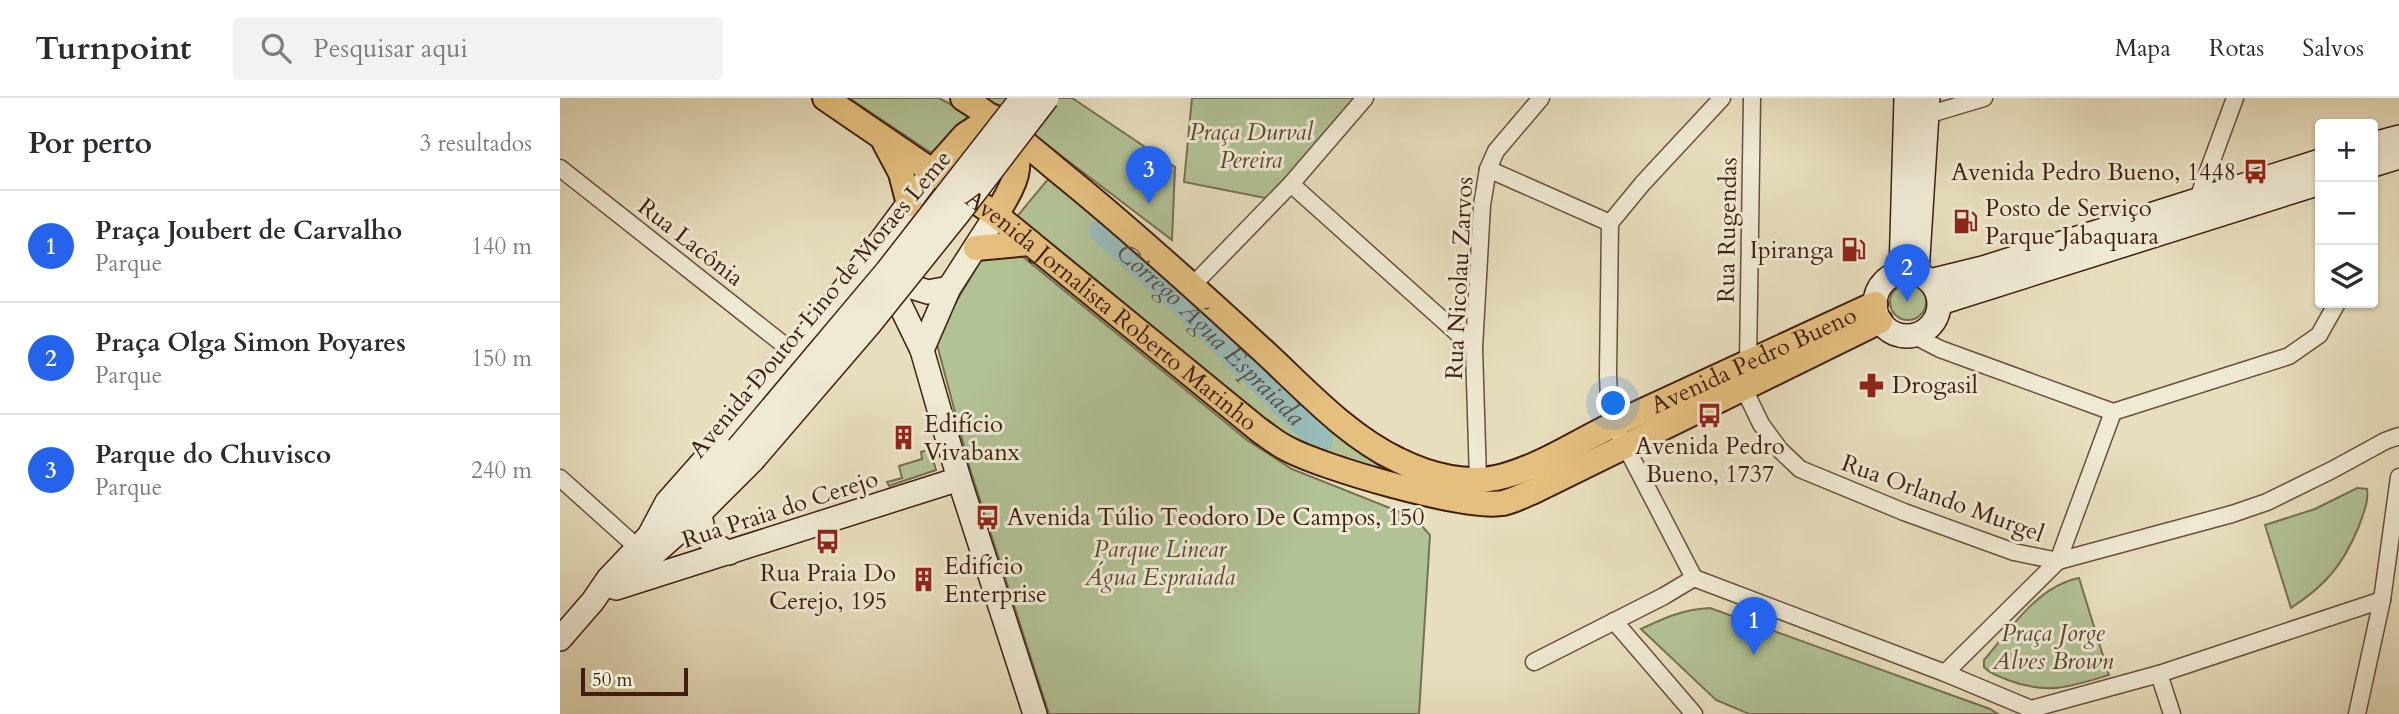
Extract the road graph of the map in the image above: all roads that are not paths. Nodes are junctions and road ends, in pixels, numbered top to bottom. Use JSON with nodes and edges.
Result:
{"nodes":[{"id":1,"x":825,"y":98,"type":"edge"},
{"id":2,"x":963,"y":98,"type":"edge"},
{"id":3,"x":1022,"y":98,"type":"edge"},
{"id":4,"x":1046,"y":98,"type":"edge"},
{"id":5,"x":1365,"y":98,"type":"edge"},
{"id":6,"x":1541,"y":98,"type":"edge"},
{"id":7,"x":1723,"y":98,"type":"edge"},
{"id":8,"x":1752,"y":98,"type":"edge"},
{"id":9,"x":1906,"y":98,"type":"edge"},
{"id":10,"x":1984,"y":98,"type":"edge"},
{"id":11,"x":2235,"y":98,"type":"edge"},
{"id":12,"x":1927,"y":107,"type":"edge"},
{"id":13,"x":993,"y":117,"type":"junction"},
{"id":14,"x":1015,"y":135,"type":"junction"},
{"id":15,"x":2399,"y":138,"type":"edge"},
{"id":16,"x":883,"y":139,"type":"junction"},
{"id":17,"x":2378,"y":143,"type":"edge"},
{"id":18,"x":2399,"y":157,"type":"edge"},
{"id":19,"x":2315,"y":163,"type":"edge"},
{"id":20,"x":2378,"y":163,"type":"edge"},
{"id":21,"x":560,"y":168,"type":"edge"},
{"id":22,"x":1488,"y":169,"type":"junction"},
{"id":23,"x":932,"y":172,"type":"junction"},
{"id":24,"x":1291,"y":184,"type":"junction"},
{"id":25,"x":2315,"y":185,"type":"edge"},
{"id":26,"x":2197,"y":201,"type":"junction"},
{"id":27,"x":909,"y":204,"type":"junction"},
{"id":28,"x":996,"y":215,"type":"junction"},
{"id":29,"x":1610,"y":223,"type":"junction"},
{"id":30,"x":1030,"y":243,"type":"junction"},
{"id":31,"x":976,"y":248,"type":"junction"},
{"id":32,"x":874,"y":251,"type":"junction"},
{"id":33,"x":1916,"y":275,"type":"junction"},
{"id":34,"x":890,"y":280,"type":"junction"},
{"id":35,"x":1192,"y":286,"type":"junction"},
{"id":36,"x":949,"y":288,"type":"junction"},
{"id":37,"x":1940,"y":303,"type":"junction"},
{"id":38,"x":2334,"y":308,"type":"edge"},
{"id":39,"x":1878,"y":312,"type":"junction"},
{"id":40,"x":1920,"y":332,"type":"junction"},
{"id":41,"x":1474,"y":348,"type":"junction"},
{"id":42,"x":922,"y":350,"type":"junction"},
{"id":43,"x":793,"y":352,"type":"junction"},
{"id":44,"x":1748,"y":363,"type":"junction"},
{"id":45,"x":1744,"y":389,"type":"junction"},
{"id":46,"x":2113,"y":412,"type":"junction"},
{"id":47,"x":1614,"y":424,"type":"junction"},
{"id":48,"x":2399,"y":436,"type":"edge"},
{"id":49,"x":1625,"y":447,"type":"junction"},
{"id":50,"x":746,"y":454,"type":"junction"},
{"id":51,"x":2399,"y":477,"type":"edge"},
{"id":52,"x":560,"y":478,"type":"edge"},
{"id":53,"x":959,"y":480,"type":"junction"},
{"id":54,"x":1478,"y":480,"type":"junction"},
{"id":55,"x":1412,"y":489,"type":"joint"},
{"id":56,"x":700,"y":513,"type":"junction"},
{"id":57,"x":643,"y":542,"type":"junction"},
{"id":58,"x":729,"y":553,"type":"junction"},
{"id":59,"x":2058,"y":561,"type":"junction"},
{"id":60,"x":2394,"y":561,"type":"edge"},
{"id":61,"x":1694,"y":578,"type":"junction"},
{"id":62,"x":616,"y":588,"type":"junction"},
{"id":63,"x":2382,"y":600,"type":"junction"},
{"id":64,"x":593,"y":601,"type":"junction"},
{"id":65,"x":1614,"y":621,"type":"junction"},
{"id":66,"x":560,"y":639,"type":"edge"},
{"id":67,"x":1534,"y":662,"type":"dead end"},
{"id":68,"x":1945,"y":673,"type":"junction"},
{"id":69,"x":2159,"y":674,"type":"junction"},
{"id":70,"x":2029,"y":712,"type":"edge"},
{"id":71,"x":1030,"y":713,"type":"edge"},
{"id":72,"x":1694,"y":714,"type":"edge"},
{"id":73,"x":2172,"y":714,"type":"edge"},
{"id":74,"x":2357,"y":714,"type":"edge"}],
"edges":[{"from":1,"to":16,"type":"main road","name":"Avenida Jornalista Roberto Marinho"},
{"from":2,"to":13,"type":"main road"},
{"from":3,"to":50,"type":"street","name":"Avenida Doutor Lino de Moraes Leme","bridge":true},
{"from":4,"to":50,"type":"street","name":"Avenida Doutor Lino de Moraes Leme","bridge":true},
{"from":5,"to":24,"type":"street"},
{"from":6,"to":22,"type":"street","name":"Rua Nicolau Zarvos"},
{"from":7,"to":29,"type":"street"},
{"from":8,"to":44,"type":"street","name":"Rua Rugendas"},
{"from":9,"to":33,"type":"street"},
{"from":10,"to":12,"type":"street"},
{"from":11,"to":26,"type":"street"},
{"from":12,"to":33,"type":"street"},
{"from":13,"to":14,"type":"main road"},
{"from":13,"to":23,"type":"main road"},
{"from":14,"to":28,"type":"main road"},
{"from":14,"to":35,"type":"main road"},
{"from":15,"to":17,"type":"street"},
{"from":16,"to":23,"type":"main road","name":"Avenida Jornalista Roberto Marinho"},
{"from":16,"to":27,"type":"main road"},
{"from":18,"to":20,"type":"street"},
{"from":19,"to":26,"type":"street"},
{"from":21,"to":43,"type":"street","name":"Rua Lacônia"},
{"from":22,"to":29,"type":"street"},
{"from":22,"to":41,"type":"street","name":"Rua Nicolau Zarvos"},
{"from":23,"to":27,"type":"street","name":"Avenida Doutor Lino de Moraes Leme"},
{"from":23,"to":28,"type":"main road","name":"Avenida Jornalista Roberto Marinho"},
{"from":24,"to":35,"type":"street"},
{"from":24,"to":41,"type":"street"},
{"from":25,"to":37,"type":"street"},
{"from":26,"to":33,"type":"street"},
{"from":27,"to":32,"type":"street","name":"Avenida Doutor Lino de Moraes Leme"},
{"from":28,"to":30,"type":"main road","name":"Avenida Jornalista Roberto Marinho"},
{"from":28,"to":31,"type":"street"},
{"from":29,"to":47,"type":"street"},
{"from":30,"to":31,"type":"main road"},
{"from":30,"to":55,"type":"main road","name":"Avenida Jornalista Roberto Marinho"},
{"from":31,"to":36,"type":"street"},
{"from":32,"to":34,"type":"street"},
{"from":32,"to":43,"type":"street","name":"Avenida Doutor Lino de Moraes Leme"},
{"from":33,"to":37,"type":"street"},
{"from":33,"to":39,"type":"street"},
{"from":34,"to":36,"type":"street"},
{"from":34,"to":42,"type":"street"},
{"from":35,"to":54,"type":"main road","name":"Avenida Pedro Bueno"},
{"from":36,"to":42,"type":"street"},
{"from":37,"to":40,"type":"street"},
{"from":38,"to":46,"type":"street"},
{"from":39,"to":40,"type":"street"},
{"from":39,"to":44,"type":"main road","name":"Avenida Pedro Bueno"},
{"from":39,"to":45,"type":"main road","name":"Avenida Pedro Bueno"},
{"from":40,"to":46,"type":"street"},
{"from":41,"to":54,"type":"street","name":"Rua Nicolau Zarvos"},
{"from":42,"to":53,"type":"street"},
{"from":43,"to":57,"type":"street","name":"Avenida Doutor Lino de Moraes Leme"},
{"from":44,"to":47,"type":"main road","name":"Avenida Pedro Bueno"},
{"from":45,"to":49,"type":"main road","name":"Avenida Pedro Bueno"},
{"from":45,"to":59,"type":"street","name":"Rua Orlando Murgel"},
{"from":46,"to":59,"type":"street"},
{"from":47,"to":49,"type":"street"},
{"from":47,"to":54,"type":"main road","name":"Avenida Pedro Bueno"},
{"from":48,"to":59,"type":"street","name":"Rua Orlando Murgel"},
{"from":49,"to":55,"type":"main road","name":"Avenida Pedro Bueno"},
{"from":49,"to":61,"type":"street"},
{"from":50,"to":56,"type":"street","name":"Avenida Doutor Lino de Moraes Leme"},
{"from":50,"to":57,"type":"street","name":"Avenida Doutor Lino de Moraes Leme"},
{"from":51,"to":60,"type":"street"},
{"from":52,"to":57,"type":"street"},
{"from":53,"to":58,"type":"street","name":"Rua Praia do Cerejo"},
{"from":53,"to":71,"type":"street"},
{"from":56,"to":58,"type":"street"},
{"from":56,"to":62,"type":"street","name":"Avenida Doutor Lino de Moraes Leme"},
{"from":57,"to":64,"type":"street","name":"Avenida Doutor Lino de Moraes Leme"},
{"from":58,"to":62,"type":"street","name":"Rua Praia do Cerejo"},
{"from":59,"to":68,"type":"street"},
{"from":60,"to":63,"type":"street"},
{"from":61,"to":65,"type":"street"},
{"from":61,"to":68,"type":"street"},
{"from":62,"to":64,"type":"street","name":"Avenida Doutor Lino de Moraes Leme"},
{"from":63,"to":69,"type":"street"},
{"from":63,"to":74,"type":"street"},
{"from":64,"to":66,"type":"street","name":"Avenida Doutor Lino de Moraes Leme"},
{"from":65,"to":67,"type":"street"},
{"from":65,"to":72,"type":"street"},
{"from":68,"to":70,"type":"street"},
{"from":69,"to":70,"type":"street"},
{"from":69,"to":73,"type":"street"}]}
